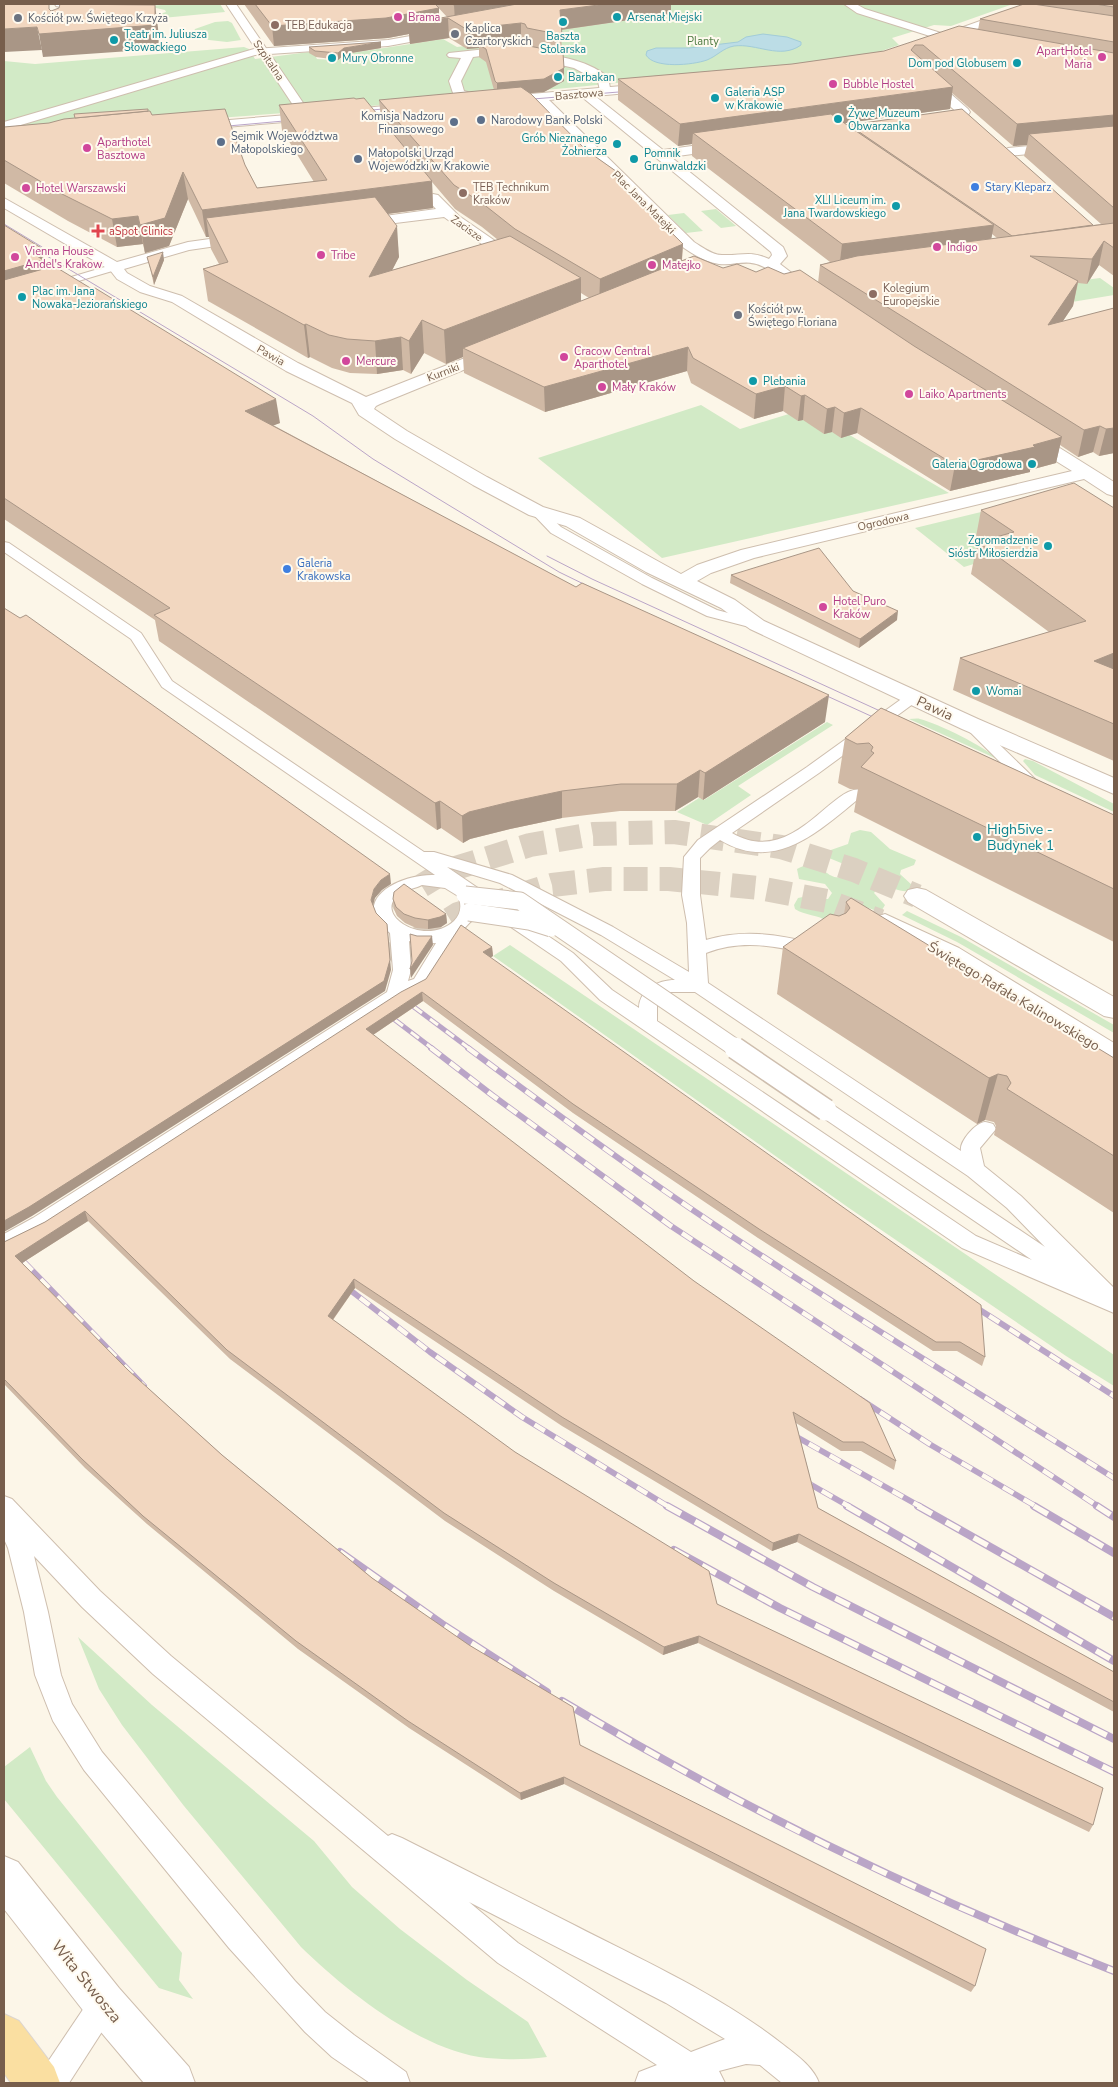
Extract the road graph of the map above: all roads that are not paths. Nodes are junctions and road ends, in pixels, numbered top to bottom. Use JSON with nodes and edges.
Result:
{"nodes":[{"id":1,"x":102,"y":4,"type":"edge"},
{"id":2,"x":231,"y":4,"type":"edge"},
{"id":3,"x":849,"y":4,"type":"edge"},
{"id":4,"x":1036,"y":4,"type":"edge"},
{"id":5,"x":64,"y":8,"type":"edge"},
{"id":6,"x":1005,"y":15,"type":"junction"},
{"id":7,"x":441,"y":18,"type":"edge"},
{"id":8,"x":1026,"y":19,"type":"edge"},
{"id":9,"x":942,"y":38,"type":"junction"},
{"id":10,"x":963,"y":42,"type":"edge"},
{"id":11,"x":922,"y":45,"type":"edge"},
{"id":12,"x":468,"y":49,"type":"junction"},
{"id":13,"x":263,"y":51,"type":"junction"},
{"id":14,"x":453,"y":55,"type":"dead end"},
{"id":15,"x":916,"y":70,"type":"edge"},
{"id":16,"x":666,"y":86,"type":"edge"},
{"id":17,"x":604,"y":88,"type":"dead end"},
{"id":18,"x":584,"y":93,"type":"junction"},
{"id":19,"x":539,"y":97,"type":"junction"},
{"id":20,"x":475,"y":98,"type":"edge"},
{"id":21,"x":456,"y":104,"type":"edge"},
{"id":22,"x":427,"y":106,"type":"edge"},
{"id":23,"x":947,"y":115,"type":"edge"},
{"id":24,"x":307,"y":117,"type":"junction"},
{"id":25,"x":4,"y":126,"type":"edge"},
{"id":26,"x":184,"y":126,"type":"edge"},
{"id":27,"x":1114,"y":142,"type":"edge"},
{"id":28,"x":746,"y":143,"type":"edge"},
{"id":29,"x":659,"y":155,"type":"junction"},
{"id":30,"x":1021,"y":164,"type":"edge"},
{"id":31,"x":426,"y":189,"type":"edge"},
{"id":32,"x":4,"y":202,"type":"edge"},
{"id":33,"x":446,"y":212,"type":"junction"},
{"id":34,"x":345,"y":225,"type":"edge"},
{"id":35,"x":263,"y":236,"type":"edge"},
{"id":36,"x":720,"y":260,"type":"junction"},
{"id":37,"x":771,"y":265,"type":"junction"},
{"id":38,"x":115,"y":267,"type":"junction"},
{"id":39,"x":701,"y":269,"type":"edge"},
{"id":40,"x":534,"y":274,"type":"edge"},
{"id":41,"x":819,"y":279,"type":"edge"},
{"id":42,"x":796,"y":282,"type":"junction"},
{"id":43,"x":4,"y":300,"type":"edge"},
{"id":44,"x":826,"y":304,"type":"edge"},
{"id":45,"x":512,"y":345,"type":"edge"},
{"id":46,"x":365,"y":411,"type":"junction"},
{"id":47,"x":1015,"y":427,"type":"edge"},
{"id":48,"x":1088,"y":473,"type":"junction"},
{"id":49,"x":1114,"y":490,"type":"edge"},
{"id":50,"x":4,"y":546,"type":"edge"},
{"id":51,"x":676,"y":587,"type":"junction"},
{"id":52,"x":912,"y":698,"type":"junction"},
{"id":53,"x":970,"y":724,"type":"junction"},
{"id":54,"x":1114,"y":787,"type":"edge"},
{"id":55,"x":1047,"y":791,"type":"edge"},
{"id":56,"x":856,"y":793,"type":"dead end"},
{"id":57,"x":720,"y":834,"type":"junction"},
{"id":58,"x":412,"y":852,"type":"junction"},
{"id":59,"x":465,"y":895,"type":"junction"},
{"id":60,"x":917,"y":896,"type":"tunnel mouth"},
{"id":61,"x":469,"y":912,"type":"junction"},
{"id":62,"x":886,"y":923,"type":"tunnel mouth"},
{"id":63,"x":454,"y":929,"type":"junction"},
{"id":64,"x":399,"y":932,"type":"junction"},
{"id":65,"x":569,"y":933,"type":"junction"},
{"id":66,"x":698,"y":950,"type":"junction"},
{"id":67,"x":831,"y":954,"type":"edge"},
{"id":68,"x":699,"y":986,"type":"junction"},
{"id":69,"x":395,"y":995,"type":"junction"},
{"id":70,"x":1114,"y":1009,"type":"edge"},
{"id":71,"x":648,"y":1023,"type":"junction"},
{"id":72,"x":1114,"y":1056,"type":"edge"},
{"id":73,"x":826,"y":1110,"type":"joint"},
{"id":74,"x":986,"y":1129,"type":"dead end"},
{"id":75,"x":975,"y":1170,"type":"junction"},
{"id":76,"x":40,"y":1224,"type":"junction"},
{"id":77,"x":4,"y":1227,"type":"edge"},
{"id":78,"x":4,"y":1244,"type":"edge"},
{"id":79,"x":1114,"y":1304,"type":"edge"},
{"id":80,"x":8,"y":1518,"type":"edge"},
{"id":81,"x":362,"y":1833,"type":"junction"},
{"id":82,"x":4,"y":1876,"type":"edge"},
{"id":83,"x":104,"y":2003,"type":"junction"},
{"id":84,"x":4,"y":2036,"type":"edge"},
{"id":85,"x":765,"y":2050,"type":"junction"},
{"id":86,"x":700,"y":2076,"type":"edge"},
{"id":87,"x":38,"y":2083,"type":"edge"},
{"id":88,"x":52,"y":2083,"type":"edge"},
{"id":89,"x":173,"y":2083,"type":"edge"},
{"id":90,"x":395,"y":2083,"type":"edge"},
{"id":91,"x":650,"y":2083,"type":"edge"},
{"id":92,"x":804,"y":2083,"type":"edge"}],
"edges":[{"from":1,"to":5,"type":"street"},
{"from":2,"to":13,"type":"street","name":"Szpitalna"},
{"from":3,"to":9,"type":"street"},
{"from":4,"to":6,"type":"street"},
{"from":6,"to":8,"type":"street"},
{"from":6,"to":9,"type":"street"},
{"from":7,"to":13,"type":"street"},
{"from":9,"to":10,"type":"street"},
{"from":9,"to":11,"type":"street"},
{"from":12,"to":14,"type":"street"},
{"from":12,"to":17,"type":"street"},
{"from":12,"to":20,"type":"street"},
{"from":13,"to":24,"type":"street","name":"Szpitalna"},
{"from":13,"to":25,"type":"street"},
{"from":15,"to":23,"type":"street"},
{"from":16,"to":18,"type":"street","name":"Basztowa"},
{"from":18,"to":19,"type":"street","name":"Basztowa"},
{"from":18,"to":29,"type":"street"},
{"from":19,"to":21,"type":"street","name":"Basztowa"},
{"from":19,"to":36,"type":"street","name":"Plac Jana Matejki"},
{"from":22,"to":24,"type":"street"},
{"from":24,"to":26,"type":"street"},
{"from":27,"to":30,"type":"street"},
{"from":28,"to":29,"type":"street"},
{"from":29,"to":37,"type":"street"},
{"from":31,"to":33,"type":"street","name":"Zacisze"},
{"from":32,"to":38,"type":"street","name":"Pawia"},
{"from":33,"to":34,"type":"street"},
{"from":33,"to":40,"type":"street","name":"Zacisze"},
{"from":35,"to":38,"type":"street"},
{"from":36,"to":37,"type":"street","name":"Plac Jana Matejki"},
{"from":36,"to":39,"type":"street"},
{"from":37,"to":42,"type":"street","name":"Plac Jana Matejki"},
{"from":38,"to":43,"type":"lane"},
{"from":38,"to":46,"type":"street","name":"Pawia"},
{"from":41,"to":42,"type":"street"},
{"from":42,"to":44,"type":"street","name":"Plac Jana Matejki"},
{"from":45,"to":46,"type":"street","name":"Kurniki"},
{"from":46,"to":51,"type":"street","name":"Pawia"},
{"from":47,"to":48,"type":"street"},
{"from":48,"to":49,"type":"street"},
{"from":48,"to":51,"type":"street","name":"Ogrodowa"},
{"from":50,"to":58,"type":"lane"},
{"from":51,"to":52,"type":"street","name":"Pawia"},
{"from":52,"to":53,"type":"street","name":"Pawia"},
{"from":52,"to":57,"type":"lane"},
{"from":53,"to":54,"type":"street","name":"Pawia"},
{"from":53,"to":55,"type":"lane"},
{"from":56,"to":57,"type":"lane"},
{"from":57,"to":66,"type":"lane"},
{"from":58,"to":68,"type":"lane"},
{"from":58,"to":71,"type":"lane"},
{"from":59,"to":61,"type":"lane"},
{"from":59,"to":64,"type":"lane"},
{"from":59,"to":65,"type":"lane","bridge":true},
{"from":60,"to":70,"type":"street"},
{"from":61,"to":63,"type":"lane"},
{"from":61,"to":65,"type":"lane","bridge":true},
{"from":62,"to":72,"type":"street","name":"Świętego Rafała Kalinowskiego"},
{"from":63,"to":64,"type":"lane"},
{"from":63,"to":69,"type":"lane"},
{"from":64,"to":69,"type":"lane"},
{"from":65,"to":73,"type":"lane","bridge":true},
{"from":66,"to":67,"type":"lane"},
{"from":66,"to":68,"type":"lane"},
{"from":68,"to":71,"type":"lane"},
{"from":68,"to":75,"type":"lane"},
{"from":69,"to":76,"type":"lane"},
{"from":71,"to":79,"type":"lane"},
{"from":73,"to":79,"type":"lane"},
{"from":74,"to":75,"type":"lane"},
{"from":75,"to":79,"type":"lane"},
{"from":76,"to":77,"type":"lane"},
{"from":76,"to":78,"type":"lane"},
{"from":80,"to":81,"type":"lane"},
{"from":80,"to":90,"type":"lane"},
{"from":81,"to":85,"type":"lane"},
{"from":81,"to":86,"type":"lane"},
{"from":82,"to":83,"type":"street","name":"Wita Stwosza"},
{"from":83,"to":88,"type":"lane"},
{"from":83,"to":89,"type":"street","name":"Wita Stwosza"},
{"from":84,"to":87,"type":"main road"},
{"from":85,"to":86,"type":"lane"},
{"from":85,"to":92,"type":"lane"},
{"from":86,"to":91,"type":"lane"}]}
